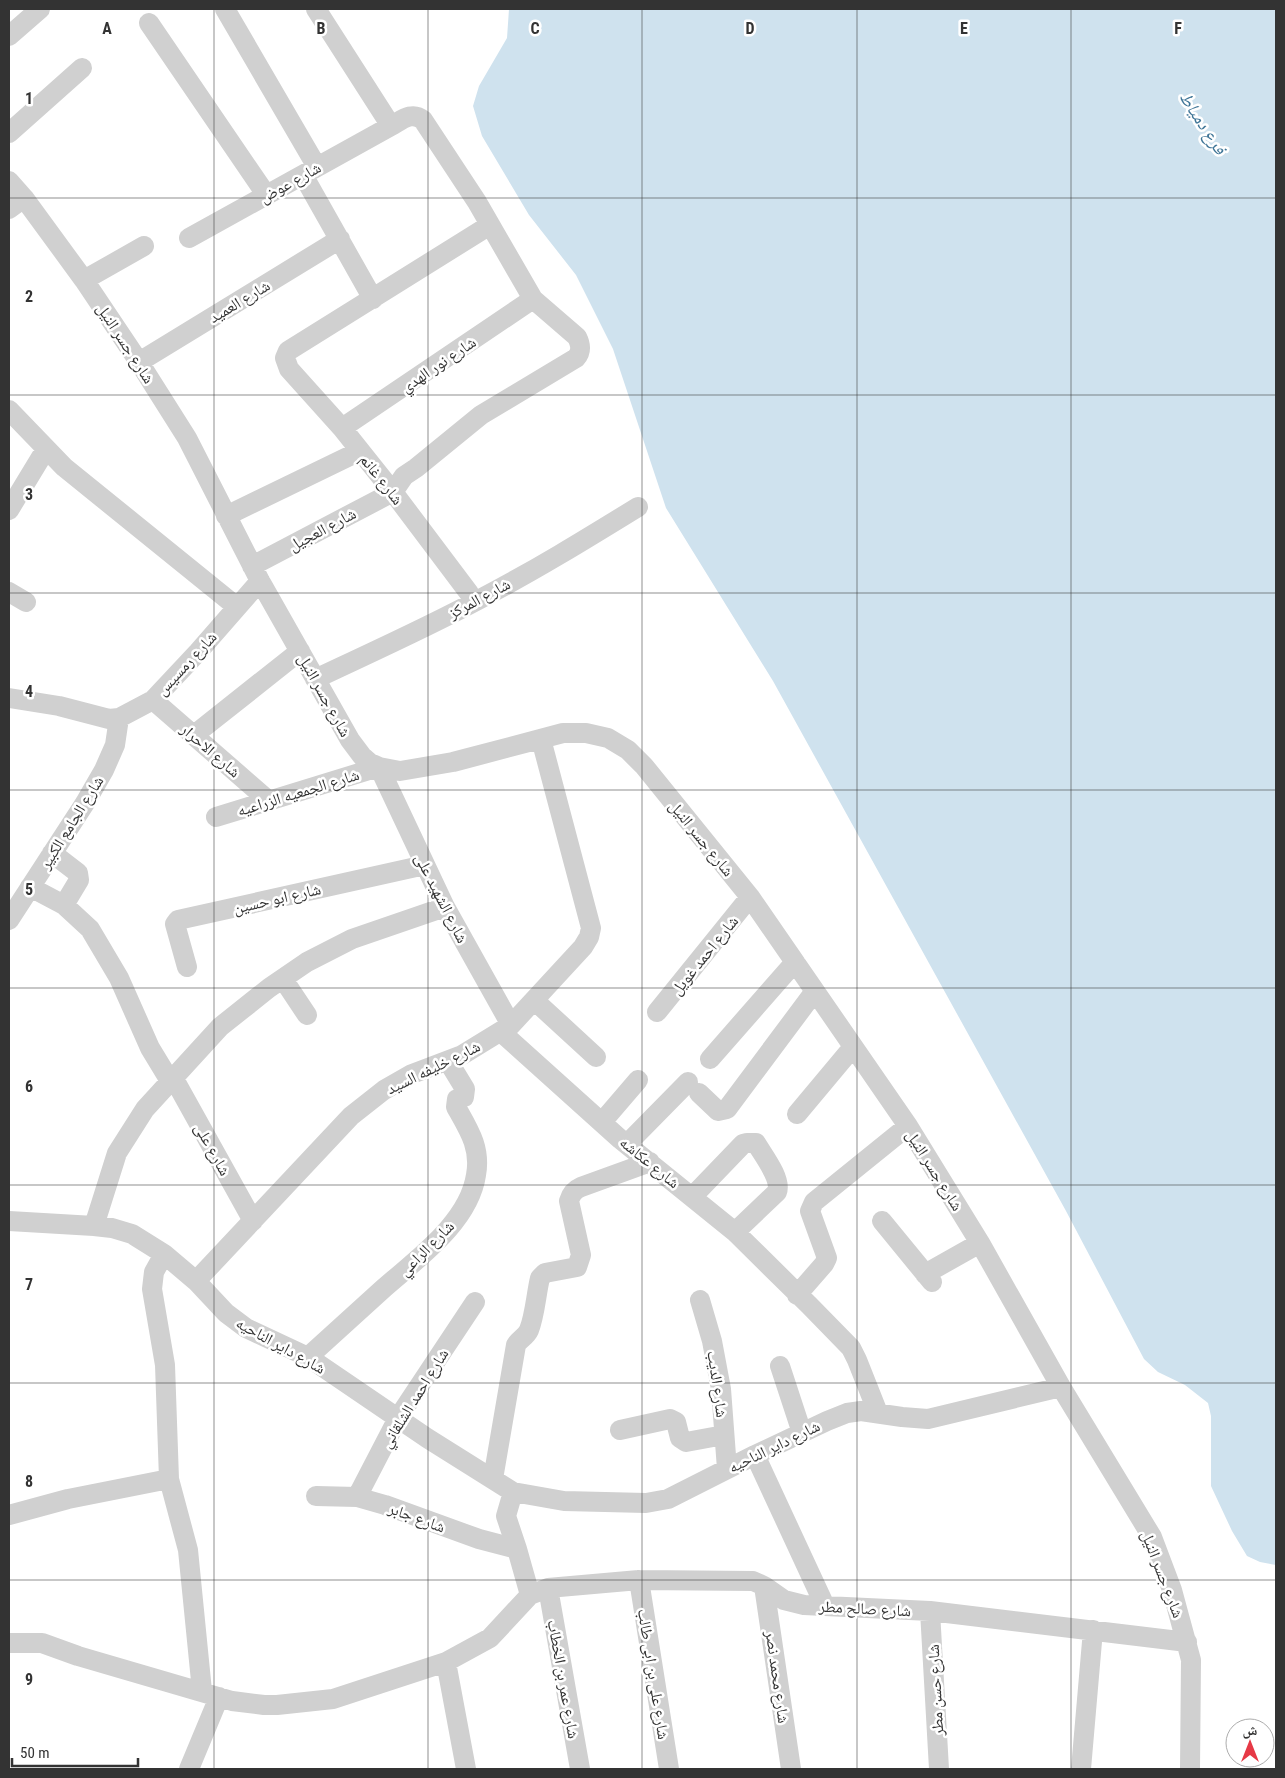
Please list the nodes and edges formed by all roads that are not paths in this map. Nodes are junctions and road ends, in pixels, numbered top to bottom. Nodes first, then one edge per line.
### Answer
1 (40, 9) edge
2 (225, 9) edge
3 (316, 9) edge
4 (150, 23) dead end
5 (9, 36) edge
6 (82, 68) dead end
7 (391, 126) junction
8 (9, 133) edge
9 (310, 171) junction
10 (9, 181) edge
11 (267, 196) junction
12 (16, 204) edge
13 (490, 226) junction
14 (189, 238) dead end
15 (340, 240) junction
16 (144, 246) dead end
17 (84, 280) junction
18 (373, 299) junction
19 (534, 299) junction
20 (139, 362) junction
21 (9, 410) edge
22 (342, 428) junction
23 (46, 449) junction
24 (360, 451) junction
25 (393, 492) junction
26 (638, 507) dead end
27 (9, 510) edge
28 (226, 516) junction
29 (256, 574) junction
30 (9, 592) edge
31 (469, 593) dead end
32 (26, 602) dead end
33 (237, 607) junction
34 (300, 651) junction
35 (315, 678) junction
36 (9, 698) edge
37 (153, 700) junction
38 (118, 718) junction
39 (194, 735) junction
40 (541, 739) junction
41 (379, 767) junction
42 (270, 801) junction
43 (216, 817) dead end
44 (52, 853) junction
45 (425, 865) junction
46 (30, 887) junction
47 (750, 897) junction
48 (64, 905) junction
49 (445, 907) junction
50 (9, 920) edge
51 (795, 962) junction
52 (187, 967) dead end
53 (283, 979) junction
54 (815, 991) junction
55 (534, 1000) junction
56 (657, 1012) dead end
57 (308, 1015) dead end
58 (506, 1028) junction
59 (853, 1047) junction
60 (596, 1057) dead end
61 (710, 1059) dead end
62 (448, 1061) junction
63 (171, 1079) junction
64 (638, 1080) dead end
65 (797, 1114) dead end
66 (602, 1122) junction
67 (908, 1126) junction
68 (627, 1144) junction
69 (650, 1162) junction
70 (692, 1196) junction
71 (9, 1221) edge
72 (253, 1221) junction
73 (882, 1221) dead end
74 (94, 1226) junction
75 (735, 1232) junction
76 (980, 1243) junction
77 (164, 1254) junction
78 (196, 1281) junction
79 (797, 1294) junction
80 (700, 1300) dead end
81 (475, 1302) dead end
82 (308, 1357) junction
83 (780, 1366) dead end
84 (1061, 1387) junction
85 (878, 1413) junction
86 (398, 1418) junction
87 (620, 1430) dead end
88 (802, 1433) junction
89 (724, 1435) junction
90 (755, 1455) junction
91 (727, 1469) junction
92 (169, 1479) junction
93 (493, 1479) junction
94 (513, 1492) junction
95 (316, 1496) dead end
96 (357, 1498) junction
97 (9, 1515) edge
98 (517, 1549) junction
99 (639, 1580) junction
100 (764, 1586) junction
101 (539, 1592) junction
102 (826, 1606) junction
103 (930, 1611) junction
104 (1093, 1630) junction
105 (1187, 1642) junction
106 (9, 1643) edge
107 (446, 1662) junction
108 (210, 1694) junction
109 (189, 1769) edge
110 (466, 1769) edge
111 (580, 1769) edge
112 (669, 1769) edge
113 (791, 1769) edge
114 (939, 1769) edge
115 (1082, 1769) edge
116 (1190, 1769) edge

1 - 5 street
2 - 9 street
3 - 7 street
4 - 11 street
6 - 8 street
7 - 9 street, شارع عوض
7 - 13 street, شارع عوض
9 - 11 street, شارع عوض
9 - 15 street
10 - 12 street, شارع جسر النيل
11 - 14 street, شارع عوض
12 - 17 street, شارع جسر النيل
13 - 18 street
13 - 19 street, شارع عوض
15 - 18 street
15 - 20 street, شارع العميد
16 - 17 street
17 - 20 street, شارع جسر النيل
18 - 22 street, شارع غانم
19 - 22 street, شارع نور الهدي
19 - 25 street, شارع عوض
20 - 28 street, شارع جسر النيل
21 - 23 street
22 - 24 street, شارع غانم
23 - 27 street
23 - 33 street
24 - 25 street, شارع غانم
24 - 28 street
25 - 29 street, شارع العجيل
25 - 31 street, شارع غانم
26 - 35 street, شارع المركز
28 - 29 street, شارع جسر النيل
29 - 33 street, شارع رمسيس
29 - 34 street, شارع جسر النيل
30 - 32 street
33 - 37 street, شارع رمسيس
34 - 35 street, شارع جسر النيل
34 - 39 street
35 - 41 street, شارع جسر النيل
36 - 38 street
37 - 38 street, شارع رمسيس
37 - 39 street, شارع الاحرار
38 - 44 street, شارع الجامع الكبير
39 - 42 street, شارع الاحرار
40 - 41 street, شارع جسر النيل
40 - 47 street, شارع جسر النيل
40 - 55 street, شارع خليفه السيد
41 - 42 street, شارع الجمعيه الزراعيه
41 - 45 street, شارع الشهيد على
42 - 43 street, شارع الجمعيه الزراعيه
44 - 46 street, شارع الجامع الكبير
44 - 48 street
45 - 49 street, شارع الشهيد على
45 - 52 street, شارع ابو حسين
46 - 48 street, شارع على
46 - 50 street, شارع الجامع الكبير
47 - 51 street, شارع جسر النيل
47 - 56 street, شارع احمد غويل
48 - 63 street, شارع على
49 - 53 street
49 - 58 street, شارع الشهيد على
51 - 54 street, شارع جسر النيل
51 - 61 street
53 - 57 street
53 - 63 street
54 - 59 street, شارع جسر النيل
54 - 68 street
55 - 58 street, شارع خليفه السيد
55 - 60 street
58 - 62 street, شارع خليفه السيد
58 - 66 street, شارع عكاشه
59 - 65 street
59 - 67 street, شارع جسر النيل
62 - 72 street, شارع خليفه السيد
62 - 82 street, شارع الراعي
63 - 72 street, شارع على
63 - 74 street
64 - 66 street
66 - 68 street, شارع عكاشه
67 - 76 street, شارع جسر النيل
67 - 79 street
68 - 69 street, شارع عكاشه
69 - 70 street, شارع عكاشه
69 - 93 street
70 - 75 street, شارع عكاشه
70 - 75 street
71 - 74 street, شارع داير الناحيه
72 - 78 street, شارع خليفه السيد
73 - 76 street
74 - 77 street, شارع داير الناحيه
75 - 79 street, شارع عكاشه
76 - 84 street, شارع جسر النيل
77 - 78 street, شارع داير الناحيه
77 - 92 street
78 - 82 street, شارع داير الناحيه
79 - 85 street, شارع عكاشه
80 - 89 street, شارع الديب
81 - 86 street, شارع احمد الشلقاني
82 - 86 street, شارع داير الناحيه
83 - 88 street
84 - 85 street, شارع داير الناحيه
84 - 105 street, شارع جسر النيل
85 - 88 street, شارع داير الناحيه
86 - 93 street, شارع داير الناحيه
86 - 96 street, شارع احمد الشلقاني
87 - 89 street
88 - 90 street, شارع داير الناحيه
89 - 91 street, شارع الديب
90 - 91 street, شارع داير الناحيه
90 - 102 street
91 - 94 street, شارع داير الناحيه
92 - 97 street
92 - 108 street
93 - 94 street, شارع داير الناحيه
94 - 98 street, شارع عمر بن الخطاب
95 - 96 street, شارع جابر
96 - 98 street, شارع جابر
98 - 101 street, شارع عمر بن الخطاب
99 - 100 street, شارع صالح مطر
99 - 101 street, شارع صالح مطر
99 - 112 street, شارع على بن ابى طالب
100 - 102 street, شارع صالح مطر
100 - 113 street, شارع محمد نصر
101 - 107 street
101 - 111 street, شارع عمر بن الخطاب
102 - 103 street, شارع صالح مطر
103 - 104 street, شارع صالح مطر
103 - 114 street, شارع حسن مطر
104 - 105 street, شارع صالح مطر
104 - 115 street
105 - 116 street, شارع جسر النيل
106 - 108 street
107 - 108 street
107 - 110 street
108 - 109 street

